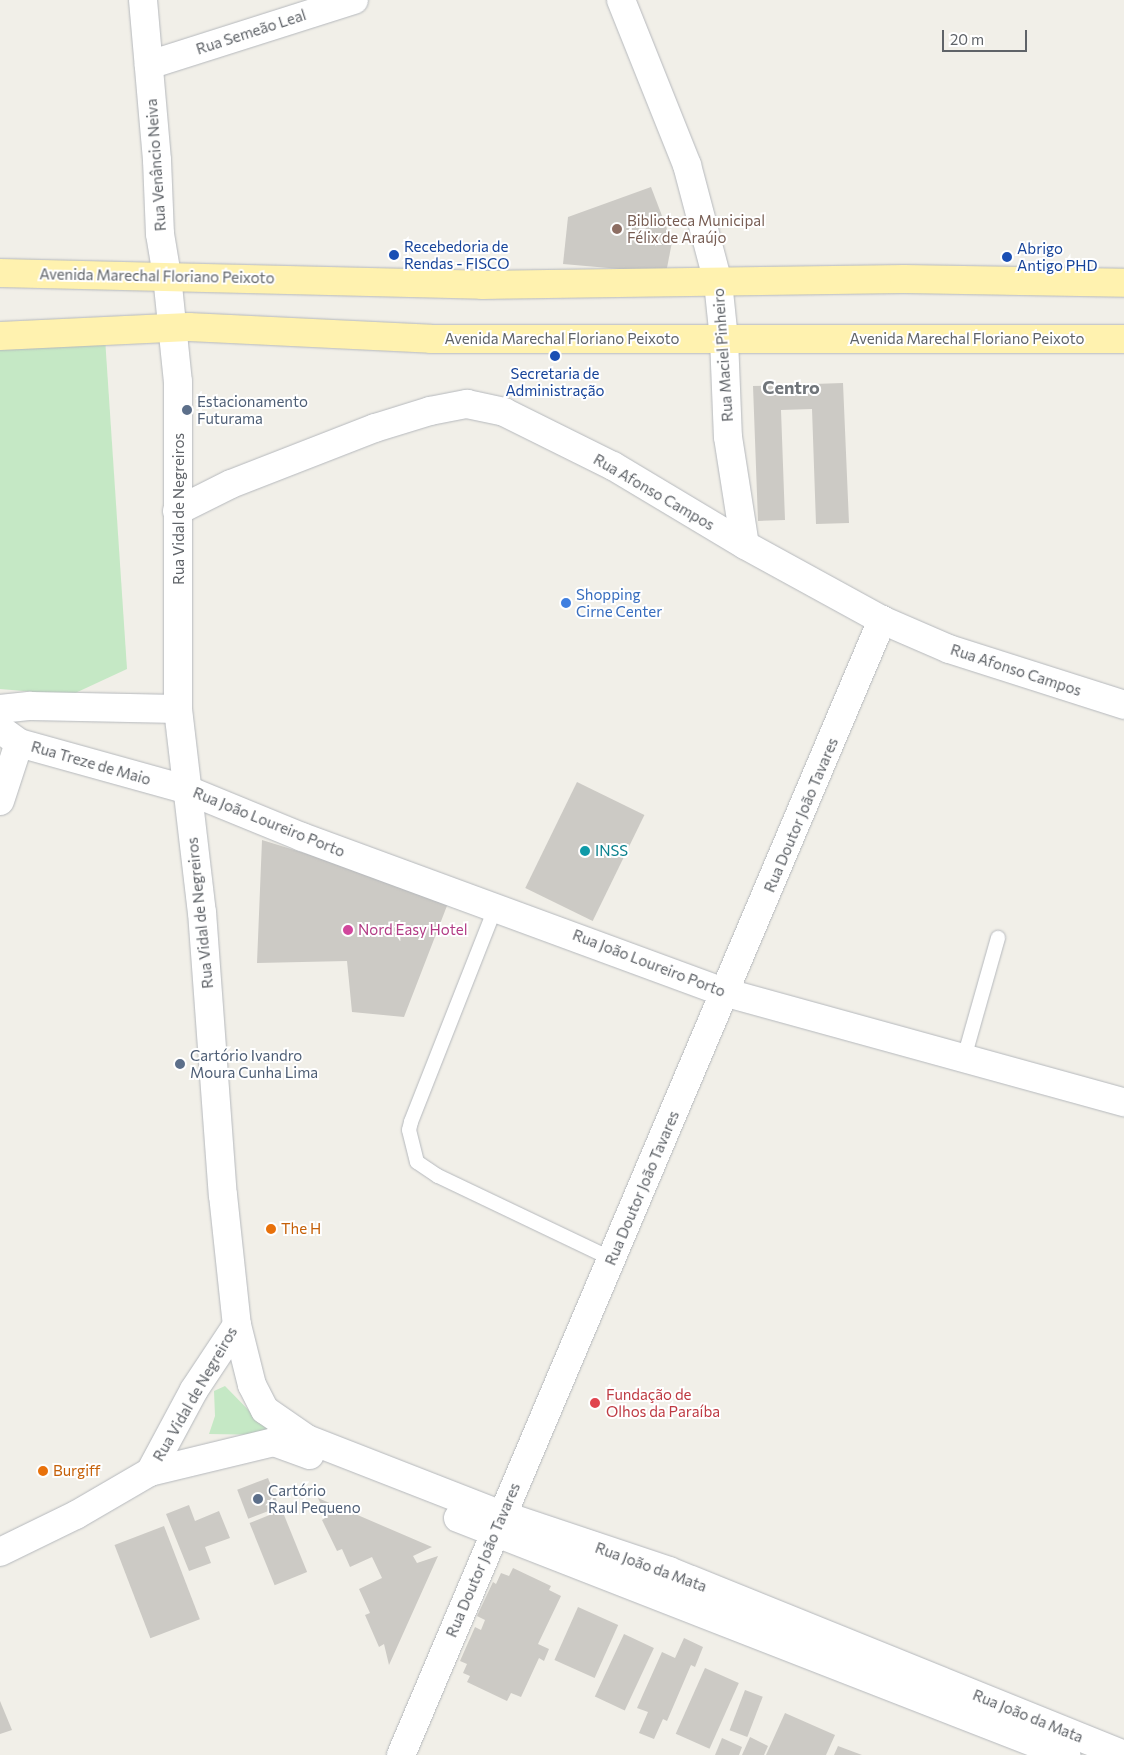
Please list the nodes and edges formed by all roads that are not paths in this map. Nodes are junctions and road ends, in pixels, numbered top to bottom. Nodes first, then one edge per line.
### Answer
1 (143, 0) edge
2 (354, 0) edge
3 (621, 0) edge
4 (148, 65) junction
5 (0, 273) edge
6 (167, 276) junction
7 (718, 282) junction
8 (1124, 283) edge
9 (174, 329) junction
10 (0, 336) edge
11 (724, 339) junction
12 (1124, 340) edge
13 (177, 511) junction
14 (744, 545) junction
15 (882, 620) junction
16 (1124, 705) edge
17 (0, 709) edge
18 (178, 709) junction
19 (10, 736) edge
20 (185, 788) junction
21 (0, 800) edge
22 (496, 906) junction
23 (998, 938) dead end
24 (727, 993) junction
25 (964, 1058) junction
26 (1124, 1102) edge
27 (612, 1259) junction
28 (237, 1325) junction
29 (274, 1442) joint
30 (150, 1472) junction
31 (499, 1524) junction
32 (0, 1552) edge
33 (401, 1755) edge
34 (1066, 1755) edge
35 (1124, 1755) edge

1 - 4 main road, Rua Venâncio Neiva
2 - 4 main road, Rua Semeão Leal
3 - 7 main road, Rua Maciel Pinheiro
4 - 6 main road, Rua Venâncio Neiva
5 - 6 main road, Avenida Marechal Floriano Peixoto
6 - 7 main road, Avenida Marechal Floriano Peixoto
6 - 9 main road, Rua Venâncio Neiva
7 - 8 main road, Avenida Marechal Floriano Peixoto
7 - 11 main road, Rua Maciel Pinheiro
9 - 10 main road, Avenida Marechal Floriano Peixoto
9 - 11 main road, Avenida Marechal Floriano Peixoto
9 - 13 main road, Rua Vidal de Negreiros
11 - 12 main road, Avenida Marechal Floriano Peixoto
11 - 14 main road, Rua Maciel Pinheiro
13 - 14 main road, Rua Afonso Campos
13 - 18 main road, Rua Vidal de Negreiros
14 - 15 main road, Rua Afonso Campos
15 - 16 main road, Rua Afonso Campos
15 - 24 main road, Rua Doutor João Tavares
17 - 18 main road
18 - 20 main road, Rua Vidal de Negreiros
19 - 20 main road, Rua Treze de Maio
19 - 21 main road
20 - 22 main road, Rua João Loureiro Porto
20 - 28 main road, Rua Vidal de Negreiros
22 - 24 main road, Rua João Loureiro Porto
22 - 27 lane
23 - 25 lane
24 - 25 main road, Rua João Loureiro Porto
24 - 27 main road, Rua Doutor João Tavares
25 - 26 main road, Rua João Loureiro Porto
27 - 31 main road, Rua Doutor João Tavares
28 - 30 main road, Rua Vidal de Negreiros
28 - 31 main road, Rua João da Mata
29 - 30 main road, Rua Vidal de Negreiros
29 - 31 main road, Rua João da Mata
30 - 32 main road, Rua Vidal de Negreiros
31 - 33 main road, Rua Doutor João Tavares
31 - 34 main road, Rua João da Mata
31 - 35 main road, Rua João da Mata

